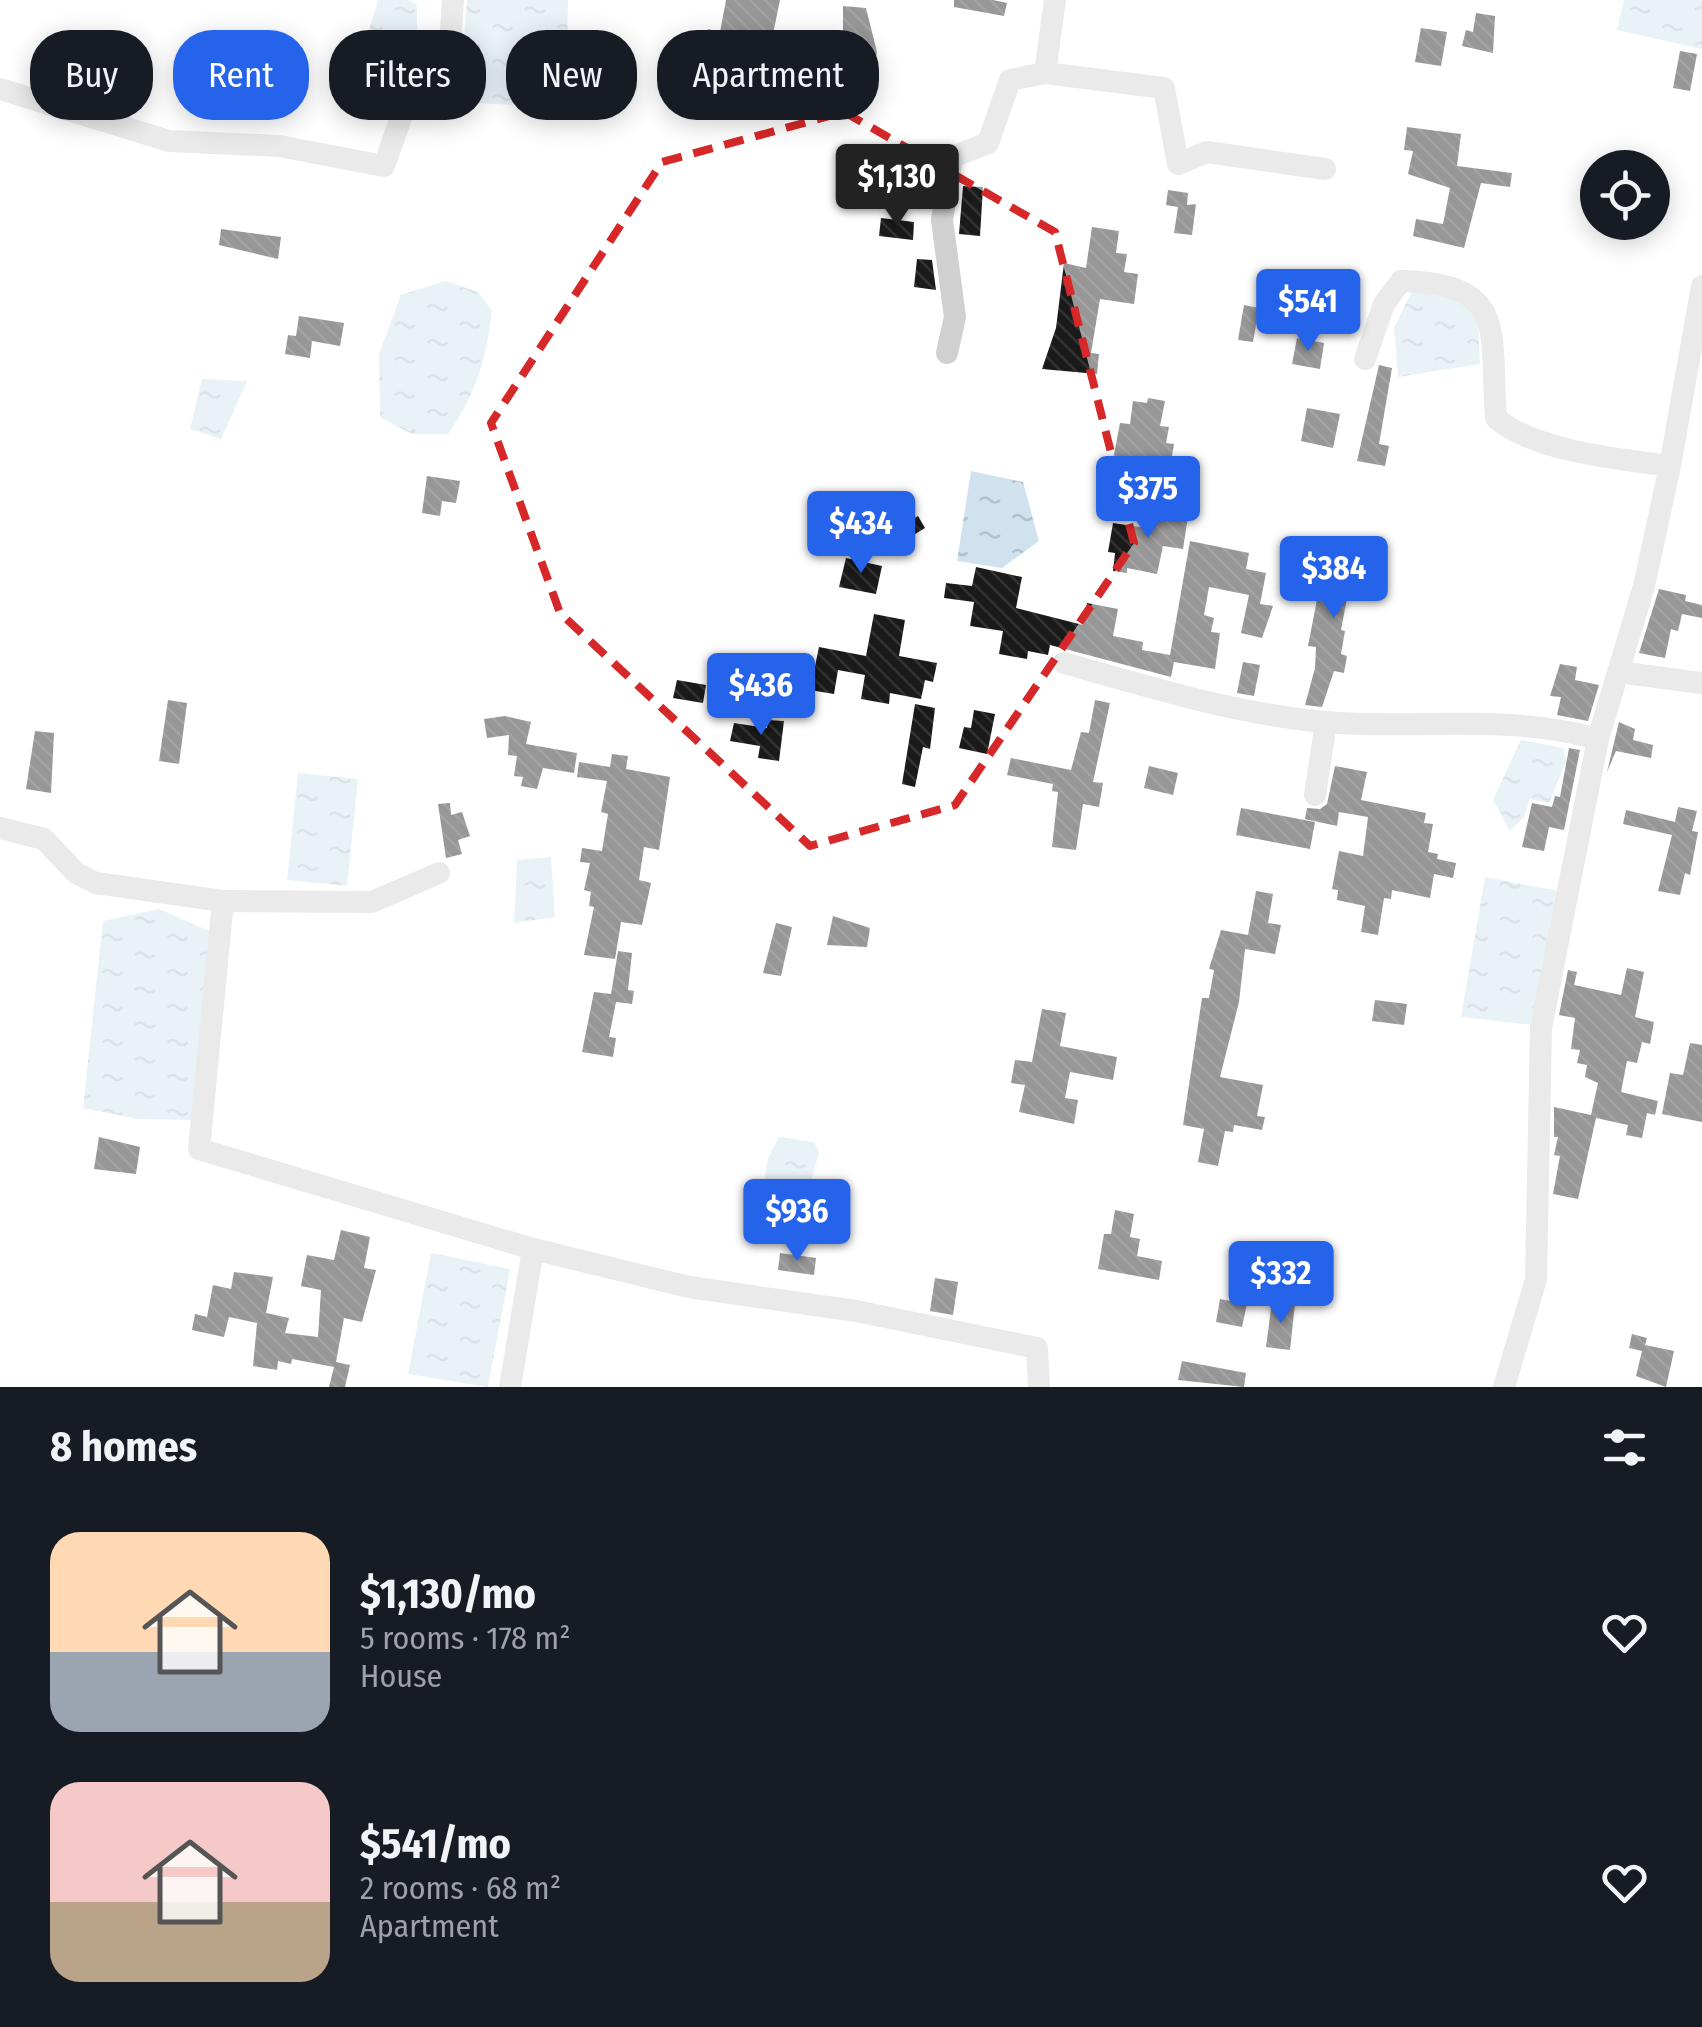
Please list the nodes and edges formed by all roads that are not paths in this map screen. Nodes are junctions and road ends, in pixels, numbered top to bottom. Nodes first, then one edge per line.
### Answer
1 (453, 0) edge
2 (1055, 0) edge
3 (1044, 73) junction
4 (0, 89) edge
5 (1325, 168) dead end
6 (1702, 286) edge
7 (947, 352) dead end
8 (1366, 358) dead end
9 (1670, 466) junction
10 (1064, 663) dead end
11 (1618, 672) junction
12 (1702, 684) edge
13 (1326, 722) junction
14 (1598, 739) junction
15 (1315, 795) dead end
16 (0, 828) edge
17 (439, 873) dead end
18 (223, 901) junction
19 (532, 1248) junction
20 (510, 1387) edge
21 (1039, 1387) edge
22 (1504, 1387) edge

1 - 4 street
2 - 3 street
3 - 5 street
3 - 7 street
6 - 9 street
8 - 9 street
9 - 11 street
10 - 13 street
11 - 12 street
11 - 14 street
13 - 14 street
13 - 15 street
14 - 22 street
16 - 18 street
17 - 18 street
18 - 19 street
19 - 20 street
19 - 21 street

